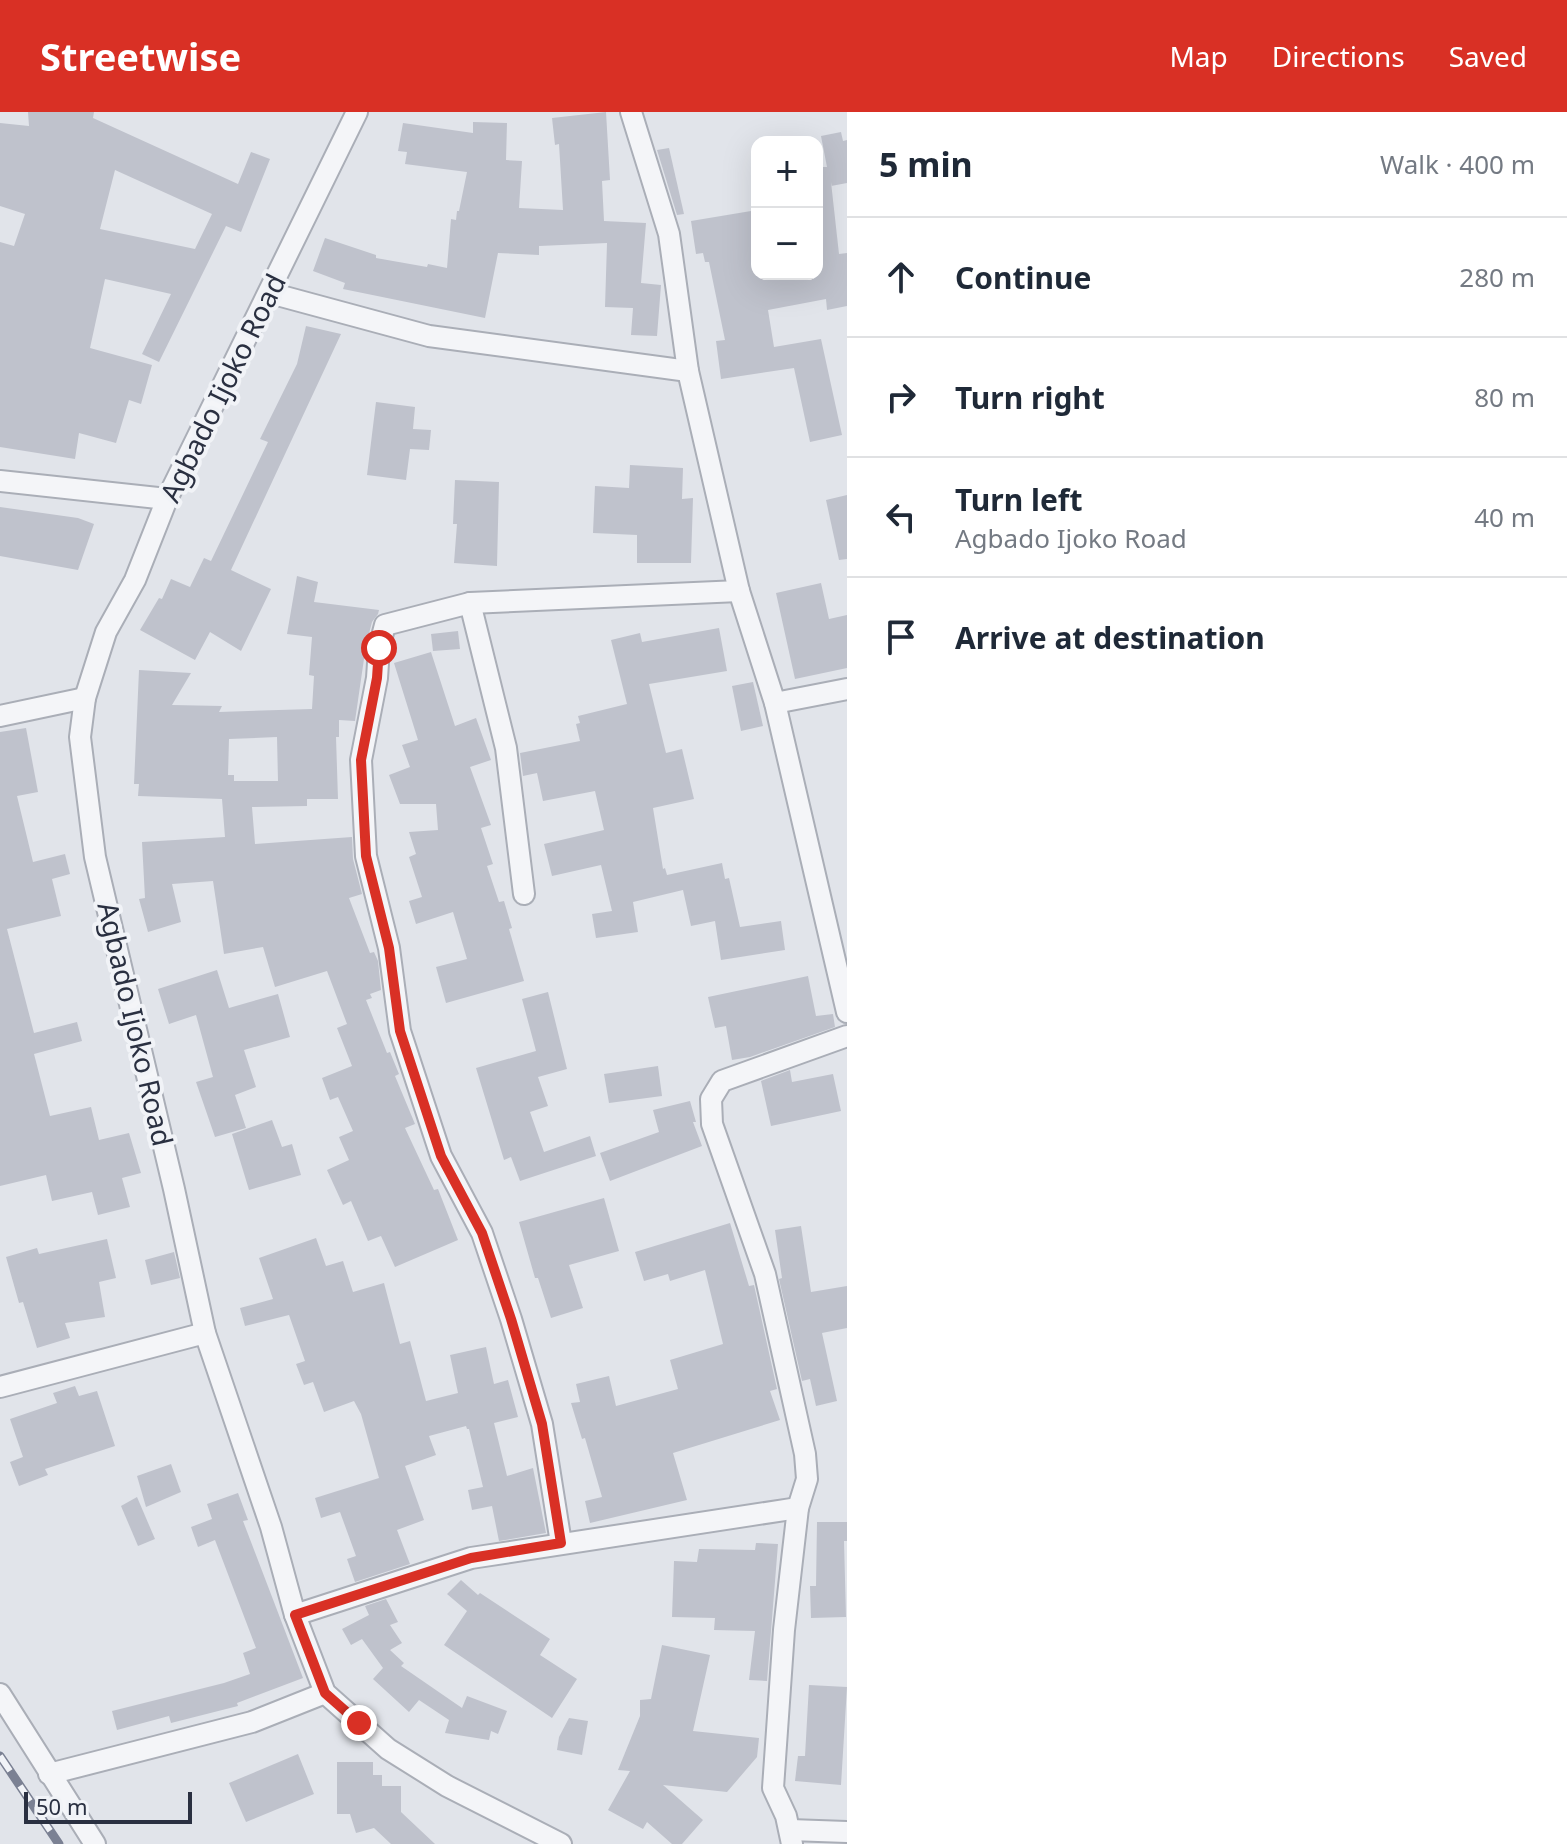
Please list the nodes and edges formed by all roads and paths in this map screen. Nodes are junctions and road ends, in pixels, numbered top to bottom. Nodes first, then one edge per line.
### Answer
1 (357, 112) edge
2 (631, 112) edge
3 (270, 293) junction
4 (688, 371) junction
5 (0, 481) edge
6 (167, 499) junction
7 (739, 591) junction
8 (470, 603) junction
9 (847, 689) edge
10 (85, 698) junction
11 (775, 703) junction
12 (0, 716) edge
13 (524, 894) dead end
14 (847, 1012) edge
15 (847, 1036) edge
16 (205, 1333) junction
17 (0, 1387) edge
18 (798, 1508) junction
19 (561, 1543) junction
20 (295, 1615) junction
21 (325, 1693) junction
22 (0, 1694) edge
23 (49, 1774) junction
24 (847, 1832) edge
25 (791, 1837) edge
26 (95, 1844) edge
27 (561, 1844) edge

1 - 3 street, Agbado Ijoko Road
2 - 4 street
3 - 4 street
3 - 6 street, Agbado Ijoko Road
4 - 7 street
5 - 6 street
6 - 10 street, Agbado Ijoko Road
7 - 8 street
7 - 11 street
8 - 13 street
8 - 19 street
9 - 11 street
10 - 12 street
10 - 16 street, Agbado Ijoko Road
11 - 14 street
15 - 18 street
16 - 17 street
16 - 20 street, Agbado Ijoko Road
18 - 19 street
18 - 25 street
19 - 20 street
20 - 21 street, Agbado Ijoko Road
21 - 23 street
21 - 27 street, Agbado Ijoko Road
22 - 23 street
23 - 26 street
24 - 25 street

